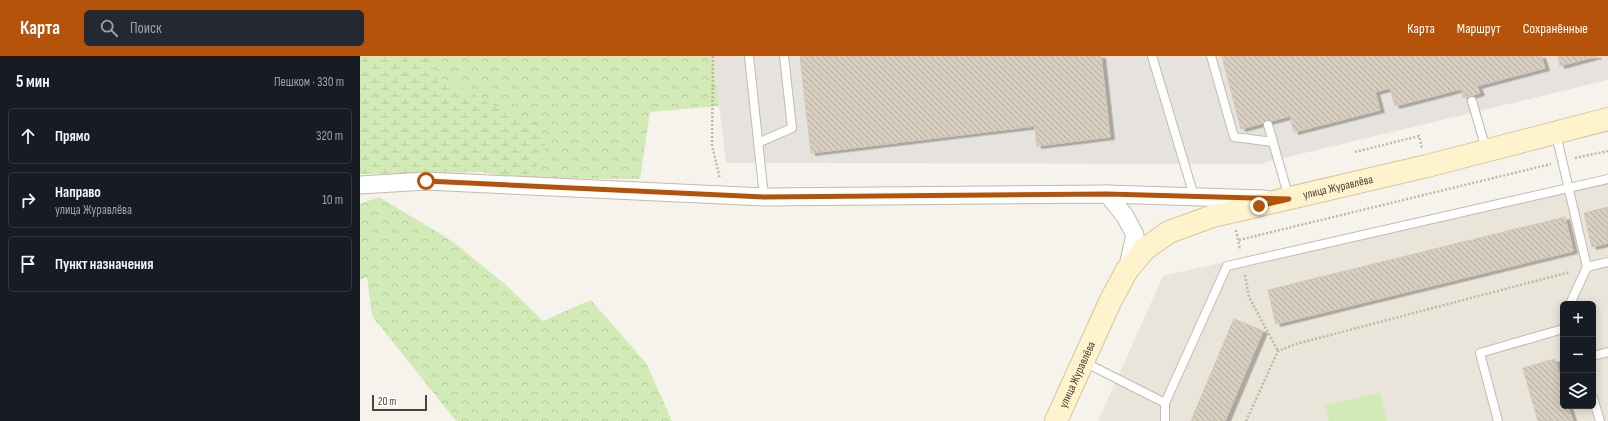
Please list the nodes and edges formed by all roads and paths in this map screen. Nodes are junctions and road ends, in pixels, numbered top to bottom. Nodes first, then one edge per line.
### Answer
1 (713, 56) edge
2 (749, 56) edge
3 (784, 56) edge
4 (1152, 56) edge
5 (1211, 56) edge
6 (1472, 101) dead end
7 (1608, 119) edge
8 (1268, 124) dead end
9 (1555, 131) junction
10 (1273, 142) junction
11 (758, 143) junction
12 (1486, 150) junction
13 (1608, 151) edge
14 (1562, 162) junction
15 (1608, 179) edge
16 (360, 185) edge
17 (1568, 188) junction
18 (723, 194) junction
19 (1107, 194) junction
20 (1194, 196) junction
21 (764, 197) junction
22 (1289, 199) junction
23 (1232, 212) junction
24 (1238, 240) junction
25 (1608, 262) edge
26 (1243, 263) junction
27 (1587, 268) junction
28 (1127, 270) junction
29 (1571, 301) edge
30 (1560, 330) edge
31 (1278, 351) junction
32 (1608, 352) edge
33 (1596, 355) edge
34 (1083, 361) junction
35 (1165, 403) junction
36 (1596, 408) edge
37 (1056, 421) edge
38 (1165, 421) edge
39 (1246, 421) edge
40 (1498, 421) edge
41 (1600, 421) edge

1 - 18 path
2 - 11 lane
3 - 11 lane
4 - 20 lane
5 - 10 lane
6 - 12 lane
7 - 9 street, улица Журавлёва
8 - 10 lane
9 - 12 street, улица Журавлёва
9 - 14 lane
10 - 22 lane
11 - 21 lane
12 - 22 street, улица Журавлёва
13 - 14 path
14 - 17 lane
14 - 24 path
15 - 17 lane
16 - 18 street
17 - 26 lane
17 - 27 lane
18 - 21 street
19 - 20 street
19 - 21 street
19 - 28 street
20 - 22 street
22 - 23 street, улица Журавлёва
23 - 24 path
23 - 28 street, улица Журавлёва
24 - 26 path
25 - 27 lane
26 - 31 path
26 - 35 lane
27 - 29 lane
27 - 31 path
28 - 34 street, улица Журавлёва
30 - 40 lane
31 - 39 path
32 - 33 lane
34 - 35 lane
34 - 37 street, улица Журавлёва
35 - 38 lane
36 - 41 lane

